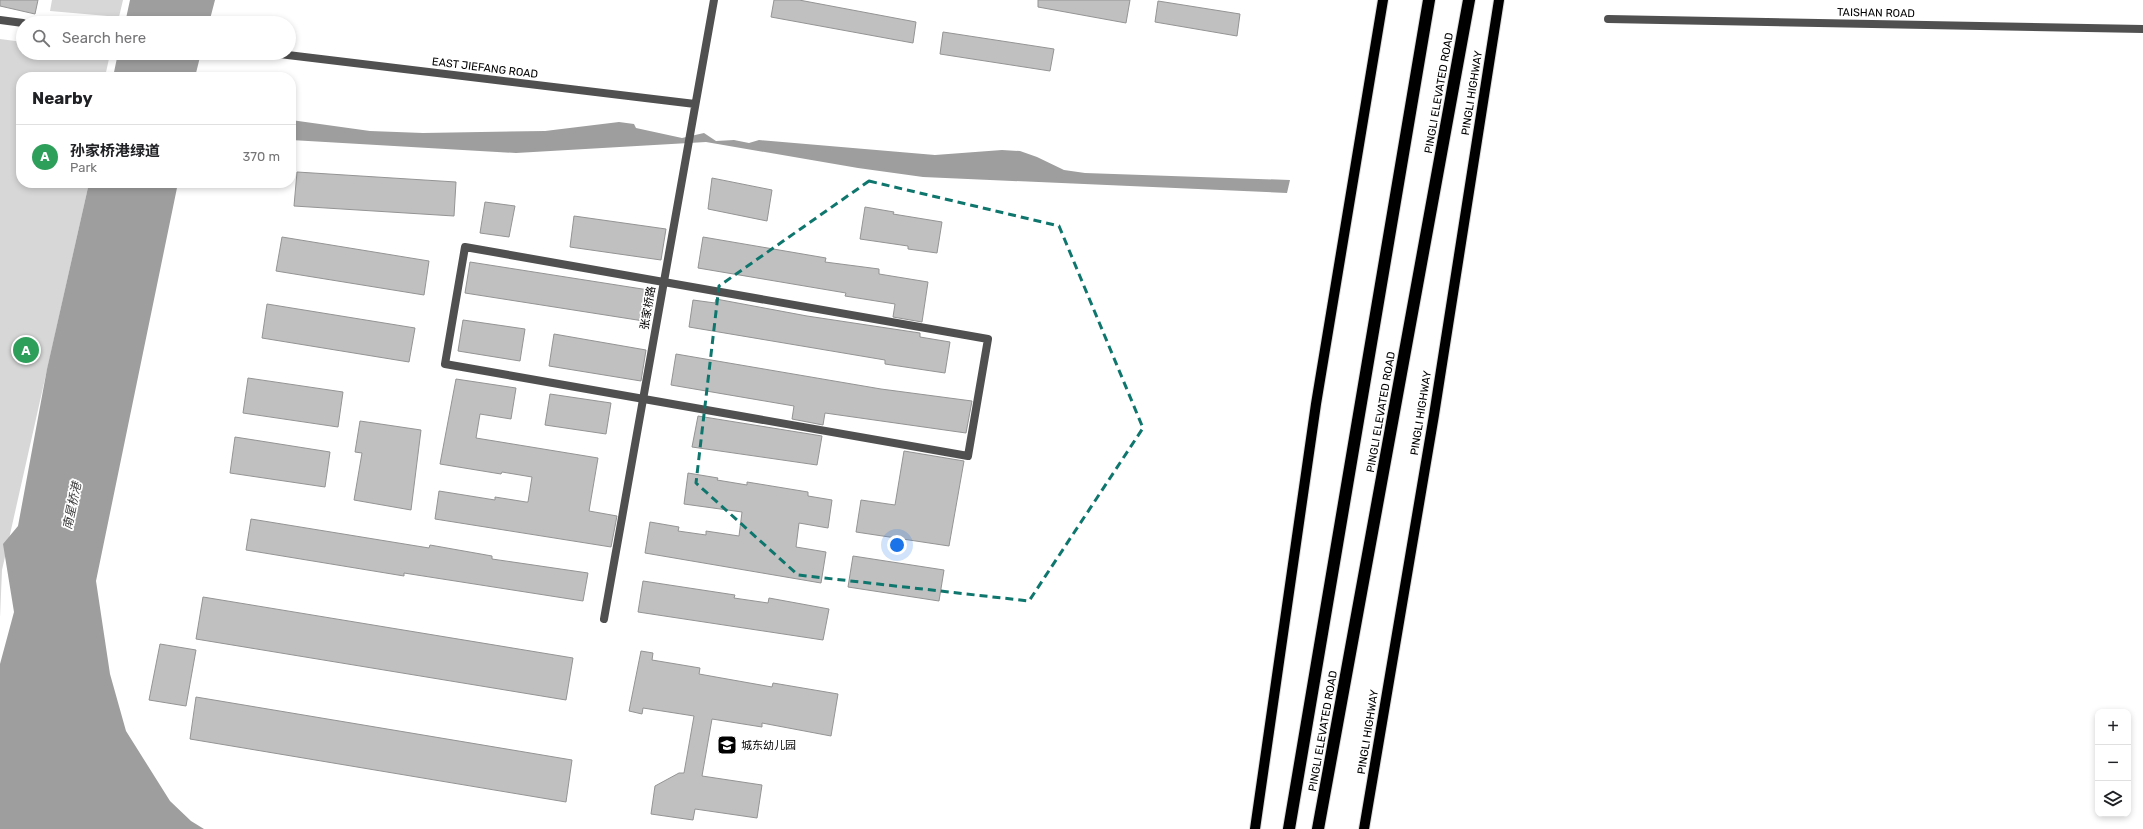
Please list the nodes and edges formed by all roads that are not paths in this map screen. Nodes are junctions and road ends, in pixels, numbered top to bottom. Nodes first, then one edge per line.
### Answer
1 (714, 0) edge
2 (1383, 0) edge
3 (1429, 0) edge
4 (1469, 0) edge
5 (1499, 0) edge
6 (1608, 19) dead end
7 (0, 20) edge
8 (16, 22) edge
9 (2143, 29) edge
10 (296, 56) edge
11 (695, 104) junction
12 (664, 282) junction
13 (643, 399) junction
14 (604, 619) dead end
15 (1254, 829) edge
16 (1289, 829) edge
17 (1318, 829) edge
18 (1364, 829) edge

1 - 11 street, 张家桥路
2 - 15 main road
3 - 16 highway, PINGLI ELEVATED ROAD
4 - 17 highway, PINGLI ELEVATED ROAD
5 - 18 main road, PINGLI HIGHWAY
6 - 9 street, TAISHAN ROAD
7 - 8 street
10 - 11 street, EAST JIEFANG ROAD
11 - 12 street, 张家桥路
12 - 13 street, 张家桥路
12 - 13 street
12 - 13 street
13 - 14 street, 张家桥路

